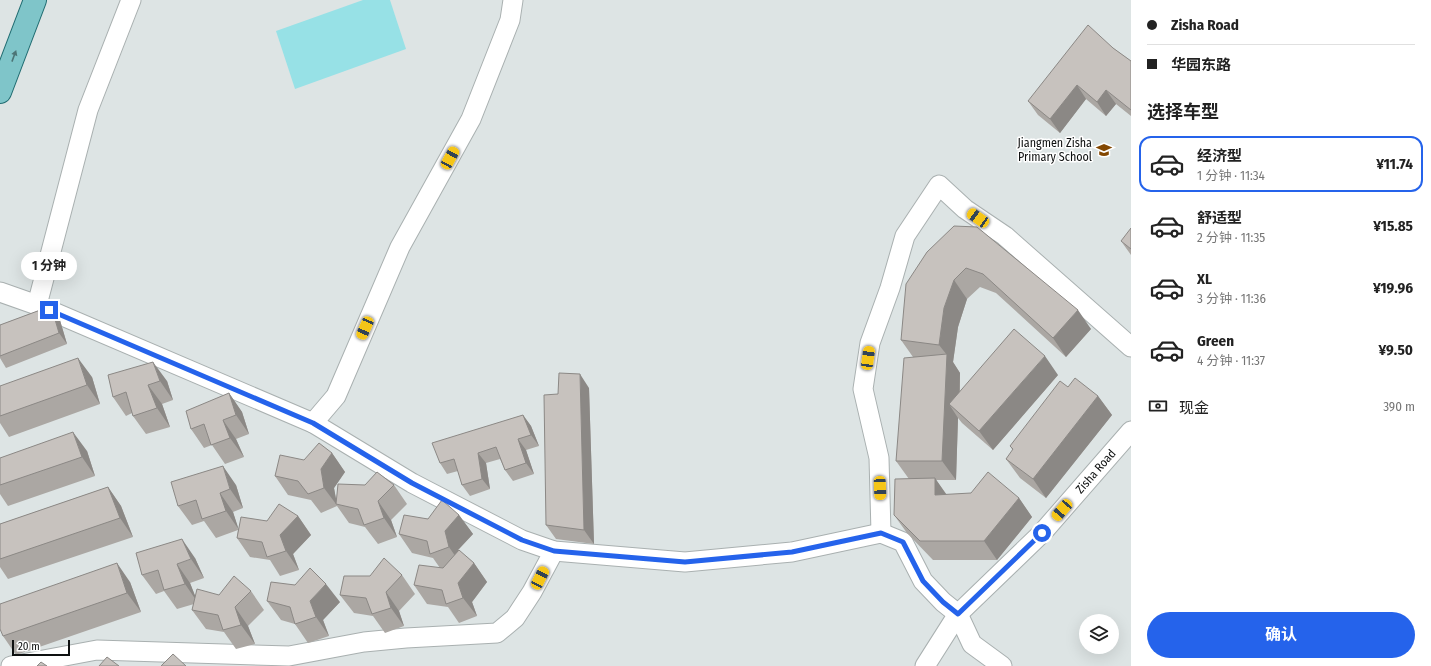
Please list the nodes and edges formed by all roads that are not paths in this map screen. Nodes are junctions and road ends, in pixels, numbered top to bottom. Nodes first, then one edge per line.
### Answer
1 (34, 0) edge
2 (131, 0) edge
3 (513, 0) edge
4 (0, 92) edge
5 (0, 292) edge
6 (37, 306) junction
7 (1131, 347) edge
8 (313, 423) junction
9 (1131, 431) edge
10 (881, 533) junction
11 (554, 551) junction
12 (958, 614) junction
13 (10, 666) edge
14 (925, 666) edge
15 (1002, 666) edge

4 -> 1 main road
2 - 6 street
3 - 8 street
5 - 6 street
6 - 8 street
7 - 10 street
8 - 11 street
9 - 12 street, Zisha Road
10 - 11 street
10 - 12 street
11 - 13 street
12 - 14 street, Zisha Road
12 - 15 street

